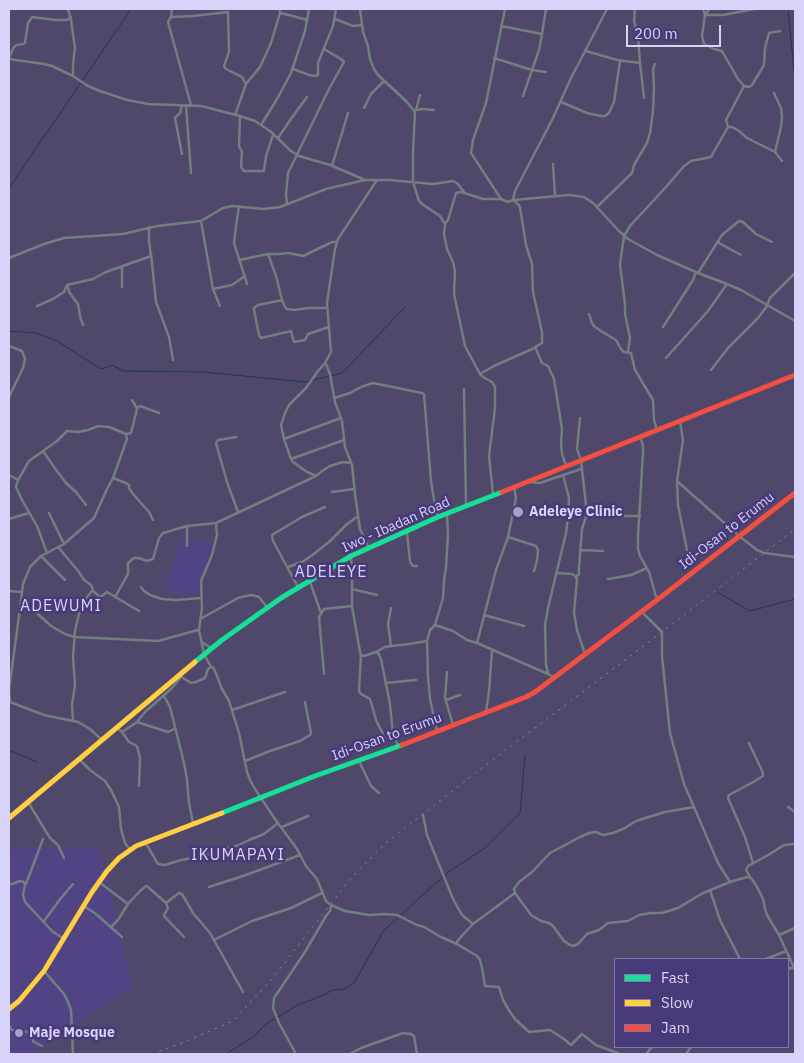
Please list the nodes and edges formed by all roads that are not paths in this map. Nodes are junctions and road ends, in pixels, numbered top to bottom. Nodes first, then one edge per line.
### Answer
1 (68, 9) edge
2 (172, 9) edge
3 (280, 9) edge
4 (309, 9) edge
5 (336, 9) edge
6 (360, 9) edge
7 (505, 9) edge
8 (546, 9) edge
9 (607, 9) edge
10 (635, 9) edge
11 (703, 9) edge
12 (708, 9) edge
13 (754, 9) edge
14 (280, 13) junction
15 (704, 15) junction
16 (71, 17) junction
17 (171, 17) junction
18 (335, 19) junction
19 (307, 20) junction
20 (362, 25) junction
21 (501, 26) junction
22 (780, 31) dead end
23 (542, 34) junction
24 (324, 49) junction
25 (586, 51) junction
26 (9, 58) edge
27 (494, 58) junction
28 (620, 60) junction
29 (640, 63) junction
30 (656, 64) dead end
31 (292, 69) junction
32 (532, 70) junction
33 (546, 72) dead end
34 (73, 76) junction
35 (384, 81) junction
36 (246, 84) junction
37 (744, 86) junction
38 (774, 93) dead end
39 (420, 95) dead end
40 (523, 96) dead end
41 (307, 97) dead end
42 (644, 98) dead end
43 (560, 102) junction
44 (182, 105) junction
45 (186, 105) junction
46 (191, 105) junction
47 (364, 108) dead end
48 (434, 110) dead end
49 (416, 111) junction
50 (348, 113) dead end
51 (235, 115) junction
52 (240, 116) junction
53 (261, 125) junction
54 (728, 126) junction
55 (273, 135) junction
56 (278, 138) junction
57 (775, 152) junction
58 (182, 154) dead end
59 (297, 154) junction
60 (782, 161) dead end
61 (554, 164) dead end
62 (332, 166) junction
63 (191, 173) dead end
64 (365, 180) junction
65 (377, 180) junction
66 (413, 182) junction
67 (464, 192) junction
68 (555, 196) junction
69 (500, 199) junction
70 (513, 200) junction
71 (287, 204) junction
72 (239, 206) junction
73 (597, 207) junction
74 (201, 221) junction
75 (445, 224) junction
76 (149, 228) junction
77 (624, 236) junction
78 (337, 242) junction
79 (717, 242) junction
80 (772, 242) dead end
81 (268, 254) junction
82 (741, 255) dead end
83 (9, 258) edge
84 (239, 260) junction
85 (122, 267) junction
86 (697, 273) junction
87 (795, 273) edge
88 (245, 276) junction
89 (247, 284) dead end
90 (727, 284) junction
91 (68, 285) junction
92 (122, 287) dead end
93 (213, 289) junction
94 (282, 300) junction
95 (37, 306) dead end
96 (220, 306) dead end
97 (767, 306) junction
98 (327, 308) junction
99 (589, 314) dead end
100 (795, 321) edge
101 (83, 325) dead end
102 (329, 327) junction
103 (663, 327) dead end
104 (9, 346) edge
105 (535, 347) junction
106 (628, 352) junction
107 (666, 358) dead end
108 (173, 360) dead end
109 (326, 364) junction
110 (712, 370) dead end
111 (480, 374) junction
112 (795, 375) edge
113 (464, 389) dead end
114 (9, 397) edge
115 (334, 398) junction
116 (132, 400) dead end
117 (137, 408) junction
118 (160, 413) dead end
119 (341, 418) junction
120 (580, 418) dead end
121 (680, 421) junction
122 (657, 430) junction
123 (126, 434) junction
124 (640, 436) junction
125 (236, 437) dead end
126 (284, 439) junction
127 (344, 440) junction
128 (43, 451) junction
129 (291, 459) junction
130 (580, 460) junction
131 (351, 463) junction
132 (566, 466) junction
133 (581, 469) junction
134 (9, 475) edge
135 (563, 475) junction
136 (316, 476) junction
137 (113, 478) junction
138 (18, 480) junction
139 (528, 481) junction
140 (677, 481) junction
141 (514, 487) junction
142 (354, 489) junction
143 (332, 492) dead end
144 (795, 493) edge
145 (493, 494) junction
146 (86, 505) dead end
147 (324, 506) dead end
148 (466, 506) junction
149 (238, 512) junction
150 (29, 513) junction
151 (50, 513) dead end
152 (447, 513) junction
153 (586, 514) junction
154 (358, 516) junction
155 (640, 516) junction
156 (438, 517) junction
157 (9, 519) edge
158 (153, 520) dead end
159 (216, 522) junction
160 (188, 526) junction
161 (407, 530) junction
162 (739, 536) junction
163 (508, 537) junction
164 (64, 544) junction
165 (187, 546) dead end
166 (58, 547) junction
167 (369, 548) junction
168 (581, 550) junction
169 (687, 550) dead end
170 (602, 552) dead end
171 (47, 553) junction
172 (41, 556) junction
173 (351, 556) junction
174 (795, 557) edge
175 (417, 566) dead end
176 (288, 567) junction
177 (647, 568) junction
178 (534, 571) dead end
179 (557, 573) junction
180 (576, 577) junction
181 (608, 579) dead end
182 (65, 580) dead end
183 (310, 580) junction
184 (141, 586) dead end
185 (298, 587) junction
186 (352, 589) junction
187 (9, 591) edge
188 (93, 591) junction
189 (23, 592) junction
190 (377, 595) dead end
191 (115, 597) junction
192 (202, 598) junction
193 (657, 600) junction
194 (21, 602) junction
195 (352, 606) junction
196 (268, 607) junction
197 (391, 608) dead end
198 (139, 611) dead end
199 (642, 612) junction
200 (321, 613) junction
201 (484, 615) junction
202 (201, 618) junction
203 (435, 625) junction
204 (524, 626) dead end
205 (199, 630) junction
206 (75, 638) junction
207 (427, 641) junction
208 (202, 642) junction
209 (477, 643) junction
210 (391, 646) junction
211 (211, 648) junction
212 (492, 650) junction
213 (376, 652) junction
214 (204, 654) junction
215 (585, 654) junction
216 (361, 655) junction
217 (211, 667) junction
218 (446, 672) dead end
219 (324, 674) dead end
220 (548, 674) junction
221 (180, 676) junction
222 (554, 677) junction
223 (416, 680) dead end
224 (385, 684) junction
225 (285, 692) dead end
226 (460, 695) dead end
227 (164, 696) junction
228 (446, 700) junction
229 (10, 702) edge
230 (304, 702) dead end
231 (232, 710) junction
232 (486, 712) junction
233 (73, 721) junction
234 (137, 722) junction
235 (453, 725) junction
236 (117, 728) junction
237 (174, 728) junction
238 (122, 732) junction
239 (437, 732) junction
240 (385, 738) dead end
241 (102, 740) junction
242 (750, 743) dead end
243 (398, 745) junction
244 (79, 759) junction
245 (358, 760) junction
246 (245, 761) junction
247 (139, 786) dead end
248 (379, 793) dead end
249 (261, 797) junction
250 (28, 802) junction
251 (694, 807) junction
252 (788, 807) dead end
253 (795, 812) edge
254 (423, 815) dead end
255 (308, 816) dead end
256 (9, 818) edge
257 (193, 823) junction
258 (278, 823) junction
259 (282, 828) junction
260 (44, 839) dead end
261 (145, 842) junction
262 (795, 844) edge
263 (130, 850) junction
264 (300, 855) junction
265 (64, 858) dead end
266 (752, 863) junction
267 (751, 878) junction
268 (99, 882) junction
269 (730, 882) junction
270 (72, 884) dead end
271 (9, 885) edge
272 (25, 886) junction
273 (209, 886) dead end
274 (710, 890) junction
275 (322, 893) junction
276 (515, 893) junction
277 (166, 903) junction
278 (128, 904) junction
279 (330, 905) junction
280 (84, 906) junction
281 (44, 921) junction
282 (473, 924) junction
283 (111, 927) junction
284 (795, 928) edge
285 (779, 935) junction
286 (122, 937) dead end
287 (184, 937) dead end
288 (64, 939) junction
289 (214, 940) junction
290 (457, 944) junction
291 (786, 951) junction
292 (739, 958) edge
293 (768, 958) edge
294 (794, 968) edge
295 (44, 971) junction
296 (244, 992) dead end
297 (9, 1010) edge
298 (9, 1026) edge
299 (42, 1046) dead end
300 (73, 1054) edge
301 (296, 1054) edge
302 (350, 1054) edge
303 (417, 1054) edge
304 (620, 1054) edge

1 - 16 street
2 - 17 street
3 - 14 street
4 - 19 street
5 - 18 street
6 - 20 street
7 - 21 street
8 - 23 street
9 - 25 street
10 - 29 street
11 - 15 street
12 - 15 street
13 - 15 street
14 - 19 street
14 - 36 street
15 - 37 street
16 - 26 street
16 - 34 street
17 - 36 street
17 - 46 street
18 - 20 street
18 - 24 street
19 - 31 street
20 - 35 street
21 - 23 street
21 - 27 street
22 - 37 street
23 - 32 street
24 - 31 street
24 - 59 street
25 - 28 street
25 - 43 street
26 - 34 street
27 - 32 street
27 - 69 street
28 - 29 street
28 - 43 street
29 - 42 street
30 - 73 street
31 - 53 street
32 - 33 street
32 - 40 street
34 - 44 street
35 - 47 street
35 - 49 street
36 - 51 street
37 - 54 street
38 - 57 street
39 - 49 street
41 - 56 street
43 - 70 street
44 - 45 street
44 - 58 street
45 - 46 street
45 - 63 street
46 - 51 street
48 - 49 street
49 - 66 street
50 - 62 street
51 - 52 street
52 - 53 street
52 - 55 street
53 - 55 street
54 - 57 street
54 - 77 street
55 - 56 street
56 - 59 street
57 - 60 street
59 - 62 street
59 - 71 street
61 - 68 street
62 - 64 street
64 - 65 street
64 - 71 street
65 - 66 street
65 - 78 street
66 - 67 street
66 - 75 street
67 - 69 street
67 - 75 street
68 - 70 street
68 - 73 street
69 - 70 street
70 - 105 street
71 - 72 street
72 - 74 street
72 - 84 street
73 - 77 street
74 - 76 street
74 - 93 street
75 - 111 street
76 - 83 street
76 - 85 street
76 - 108 street
77 - 86 street
77 - 106 street
78 - 81 street
78 - 98 street
79 - 80 street
79 - 82 street
79 - 86 street
81 - 84 street
81 - 94 street
84 - 88 street
85 - 91 street
85 - 92 street
86 - 90 street
86 - 103 street
87 - 97 street
88 - 89 street
88 - 93 street
90 - 97 street
90 - 107 street
91 - 95 street
91 - 101 street
93 - 96 street
94 - 98 street
94 - 102 street
97 - 100 street
97 - 110 street
98 - 102 street
99 - 106 street
102 - 109 street
104 - 114 street
105 - 111 street
105 - 132 street
106 - 122 street
109 - 115 street
109 - 126 street
111 - 145 street
112 - 121 street, Iwo - Ibadan Road
113 - 148 street
115 - 119 street
115 - 156 street
116 - 117 street
117 - 118 street
117 - 123 street
119 - 126 street
119 - 127 street
120 - 130 street
121 - 122 street, Iwo - Ibadan Road
121 - 140 street
122 - 124 street, Iwo - Ibadan Road
123 - 128 street
123 - 137 street
124 - 130 street, Iwo - Ibadan Road
124 - 155 street
125 - 149 street
126 - 129 street
127 - 129 street
127 - 131 street
128 - 138 street
128 - 146 street
129 - 136 street
130 - 132 street, Iwo - Ibadan Road
130 - 133 street
131 - 136 street
131 - 142 street
132 - 139 street, Iwo - Ibadan Road
133 - 135 street
133 - 153 street
134 - 138 street
135 - 139 street
135 - 179 street
136 - 149 street
137 - 158 street
137 - 164 street
138 - 150 street
139 - 141 street, Iwo - Ibadan Road
140 - 162 street
140 - 169 street
141 - 145 street, Iwo - Ibadan Road
141 - 163 street
142 - 143 street
142 - 154 street
144 - 162 street, Idi-Osan to Erumu
145 - 148 street, Iwo - Ibadan Road
147 - 176 street
148 - 152 street, Iwo - Ibadan Road
149 - 159 street
150 - 157 street
150 - 171 street
151 - 164 street
152 - 156 street, Iwo - Ibadan Road
152 - 203 street
153 - 155 street
153 - 168 street
154 - 167 street
154 - 176 street
155 - 177 street
156 - 161 street, Iwo - Ibadan Road
159 - 160 street
159 - 192 street
160 - 165 street
160 - 191 street
161 - 167 street, Iwo - Ibadan Road
161 - 175 street
162 - 174 street
162 - 193 street, Idi-Osan to Erumu
163 - 178 street
163 - 201 street
164 - 166 street
166 - 171 street
166 - 188 street
167 - 173 street, Iwo - Ibadan Road
168 - 170 street
168 - 180 street
171 - 172 street
172 - 182 street
172 - 189 street
173 - 183 street, Iwo - Ibadan Road
173 - 186 street
176 - 185 street
177 - 181 street
177 - 193 street
179 - 180 street
179 - 220 street
180 - 215 street
183 - 185 street, Iwo - Ibadan Road
183 - 200 street
184 - 192 street
185 - 196 street, Iwo - Ibadan Road
186 - 190 street
186 - 195 street
187 - 189 street
188 - 191 street
188 - 206 street
189 - 194 street
191 - 198 street
192 - 202 street
193 - 199 street, Idi-Osan to Erumu
194 - 206 street
194 - 229 street
195 - 200 street
195 - 216 street
196 - 202 street
196 - 211 street, Iwo - Ibadan Road
197 - 210 street
199 - 215 street, Idi-Osan to Erumu
199 - 251 street
200 - 219 street
201 - 204 street
201 - 209 street
202 - 205 street
203 - 207 street
203 - 209 street
205 - 206 street
205 - 208 street
206 - 233 street
207 - 210 street
207 - 239 street
208 - 211 street
208 - 214 street
209 - 212 street
210 - 213 street
211 - 214 street, Iwo - Ibadan Road
212 - 220 street
212 - 232 street
213 - 216 street
213 - 224 street
214 - 217 street
214 - 221 street, Iwo - Ibadan Road
215 - 222 street, Idi-Osan to Erumu
216 - 240 street
217 - 221 street
217 - 231 street
218 - 228 street
220 - 222 street
221 - 227 street
221 - 236 street, Iwo - Ibadan Road
222 - 232 street, Idi-Osan to Erumu
223 - 224 street
224 - 243 street
225 - 231 street
226 - 228 street
227 - 234 street
227 - 237 street
228 - 235 street
229 - 233 street
230 - 246 street
231 - 246 street
232 - 235 street, Idi-Osan to Erumu
233 - 241 street
234 - 237 street
234 - 238 street
235 - 239 street, Idi-Osan to Erumu
236 - 238 street
236 - 241 street, Iwo - Ibadan Road
237 - 257 street
238 - 247 street
239 - 243 street, Idi-Osan to Erumu
241 - 244 street, Iwo - Ibadan Road
242 - 266 street
243 - 245 street, Idi-Osan to Erumu
244 - 250 street, Iwo - Ibadan Road
244 - 263 street
245 - 248 street
245 - 249 street, Idi-Osan to Erumu
246 - 249 street
249 - 257 street, Idi-Osan to Erumu
249 - 258 street
250 - 256 street, Iwo - Ibadan Road
250 - 265 street
251 - 269 street
251 - 276 street
252 - 253 street
254 - 282 street
255 - 259 street
257 - 261 street, Idi-Osan to Erumu
258 - 259 street
258 - 261 street
259 - 264 street
260 - 272 street
261 - 263 street, Idi-Osan to Erumu
262 - 266 street
263 - 268 street, Idi-Osan to Erumu
264 - 273 street
264 - 275 street
266 - 267 street
267 - 269 street
267 - 285 street
268 - 278 street
268 - 280 street, Idi-Osan to Erumu
269 - 274 street
270 - 281 street
271 - 272 street
272 - 281 street
274 - 276 street
274 - 292 street
275 - 279 street
275 - 289 street
276 - 282 street
277 - 278 street
277 - 287 street
277 - 289 street
278 - 283 street
279 - 290 street
279 - 301 street
280 - 283 street
280 - 288 street, Idi-Osan to Erumu
281 - 288 street
282 - 290 street
283 - 286 street
284 - 285 street
285 - 291 street
288 - 295 street, Idi-Osan to Erumu
289 - 296 street
290 - 304 street
291 - 293 street
291 - 294 street
295 - 297 street, Idi-Osan to Erumu
295 - 300 street
298 - 299 street
302 - 303 street

